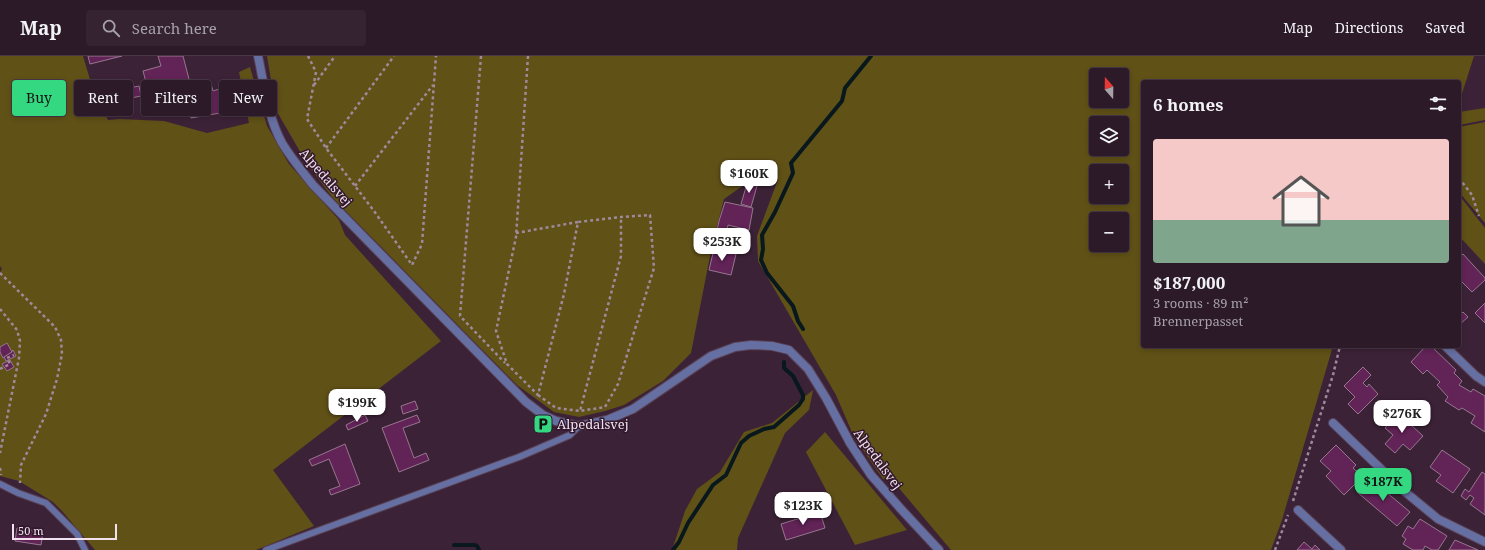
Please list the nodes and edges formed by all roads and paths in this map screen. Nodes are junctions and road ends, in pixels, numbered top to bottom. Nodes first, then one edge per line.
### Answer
1 (258, 56) edge
2 (308, 56) edge
3 (335, 56) edge
4 (394, 56) edge
5 (436, 56) edge
6 (481, 56) edge
7 (528, 56) edge
8 (434, 84) junction
9 (314, 85) junction
10 (326, 148) junction
11 (1461, 181) edge
12 (355, 186) junction
13 (1479, 216) dead end
14 (621, 217) junction
15 (578, 222) junction
16 (516, 232) junction
17 (0, 273) edge
18 (0, 309) edge
19 (1340, 348) edge
20 (1447, 348) edge
21 (14, 355) dead end
22 (507, 364) junction
23 (0, 369) edge
24 (1485, 382) edge
25 (538, 395) junction
26 (580, 410) junction
27 (1333, 424) dead end
28 (579, 426) junction
29 (0, 453) edge
30 (0, 484) edge
31 (22, 494) junction
32 (1294, 509) joint
33 (1289, 514) dead end
34 (1485, 542) edge
35 (85, 550) edge
36 (266, 550) edge
37 (939, 550) edge
38 (1275, 550) edge
39 (1341, 550) edge

1 - 28 street, Alpedalsvej
2 - 9 path
3 - 9 path
4 - 10 path
5 - 8 path
6 - 22 path
7 - 16 path
8 - 12 path
8 - 12 path
9 - 10 path
10 - 12 path
11 - 13 path
14 - 15 path
14 - 26 path
14 - 26 path
15 - 16 path
15 - 25 path
16 - 22 path
17 - 31 path
18 - 29 path
19 - 32 path
20 - 24 street
21 - 23 path
22 - 25 path
25 - 26 path
27 - 34 street
28 - 36 lane, Alpedalsvej
28 - 37 street, Alpedalsvej
30 - 31 lane
31 - 35 lane
32 - 39 street
33 - 38 path

